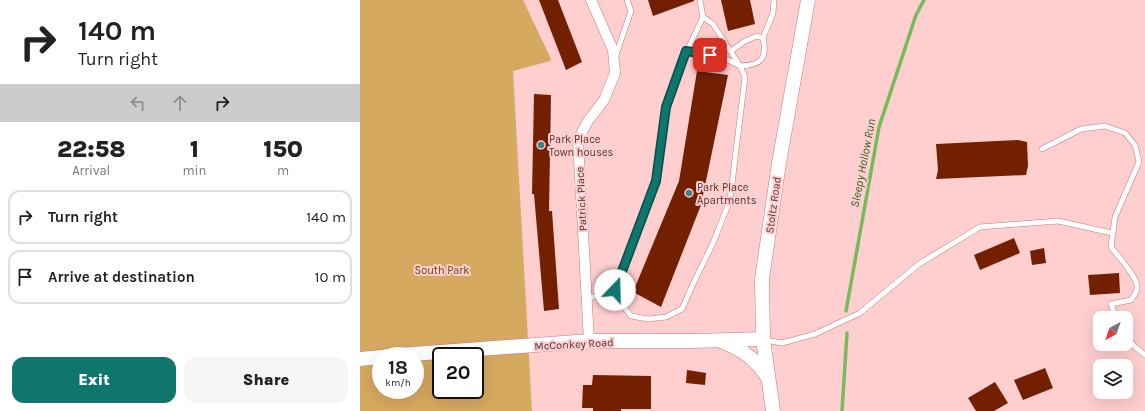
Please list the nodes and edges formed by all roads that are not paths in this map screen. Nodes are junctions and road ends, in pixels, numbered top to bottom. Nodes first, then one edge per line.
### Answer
1 (591, 0) edge
2 (627, 0) edge
3 (700, 0) edge
4 (774, 0) edge
5 (808, 0) edge
6 (703, 17) junction
7 (763, 38) junction
8 (686, 51) junction
9 (731, 51) junction
10 (614, 62) junction
11 (740, 66) junction
12 (1042, 149) dead end
13 (1112, 233) junction
14 (612, 291) junction
15 (586, 300) junction
16 (1114, 311) edge
17 (762, 339) junction
18 (718, 340) junction
19 (589, 342) junction
20 (1133, 344) edge
21 (424, 353) edge
22 (1145, 355) edge
23 (372, 357) edge
24 (360, 359) edge
25 (769, 379) junction
26 (773, 411) edge

1 - 10 street, Patrick Place
2 - 10 lane
3 - 6 lane
4 - 7 lane
5 - 17 street, Stoltz Road
6 - 8 lane
6 - 9 lane
7 - 9 lane
7 - 11 lane
8 - 11 lane
8 - 14 lane
9 - 11 lane
10 - 15 street, Patrick Place
11 - 14 lane
12 - 13 lane
13 - 16 lane
13 - 17 lane
14 - 15 lane
15 - 19 street, Patrick Place
17 - 18 street, McConkey Road
17 - 25 street, Stoltz Road
18 - 19 street, McConkey Road
18 - 25 street
19 - 21 street, McConkey Road
20 - 22 lane
23 - 24 street
25 - 26 street, Stoltz Road

